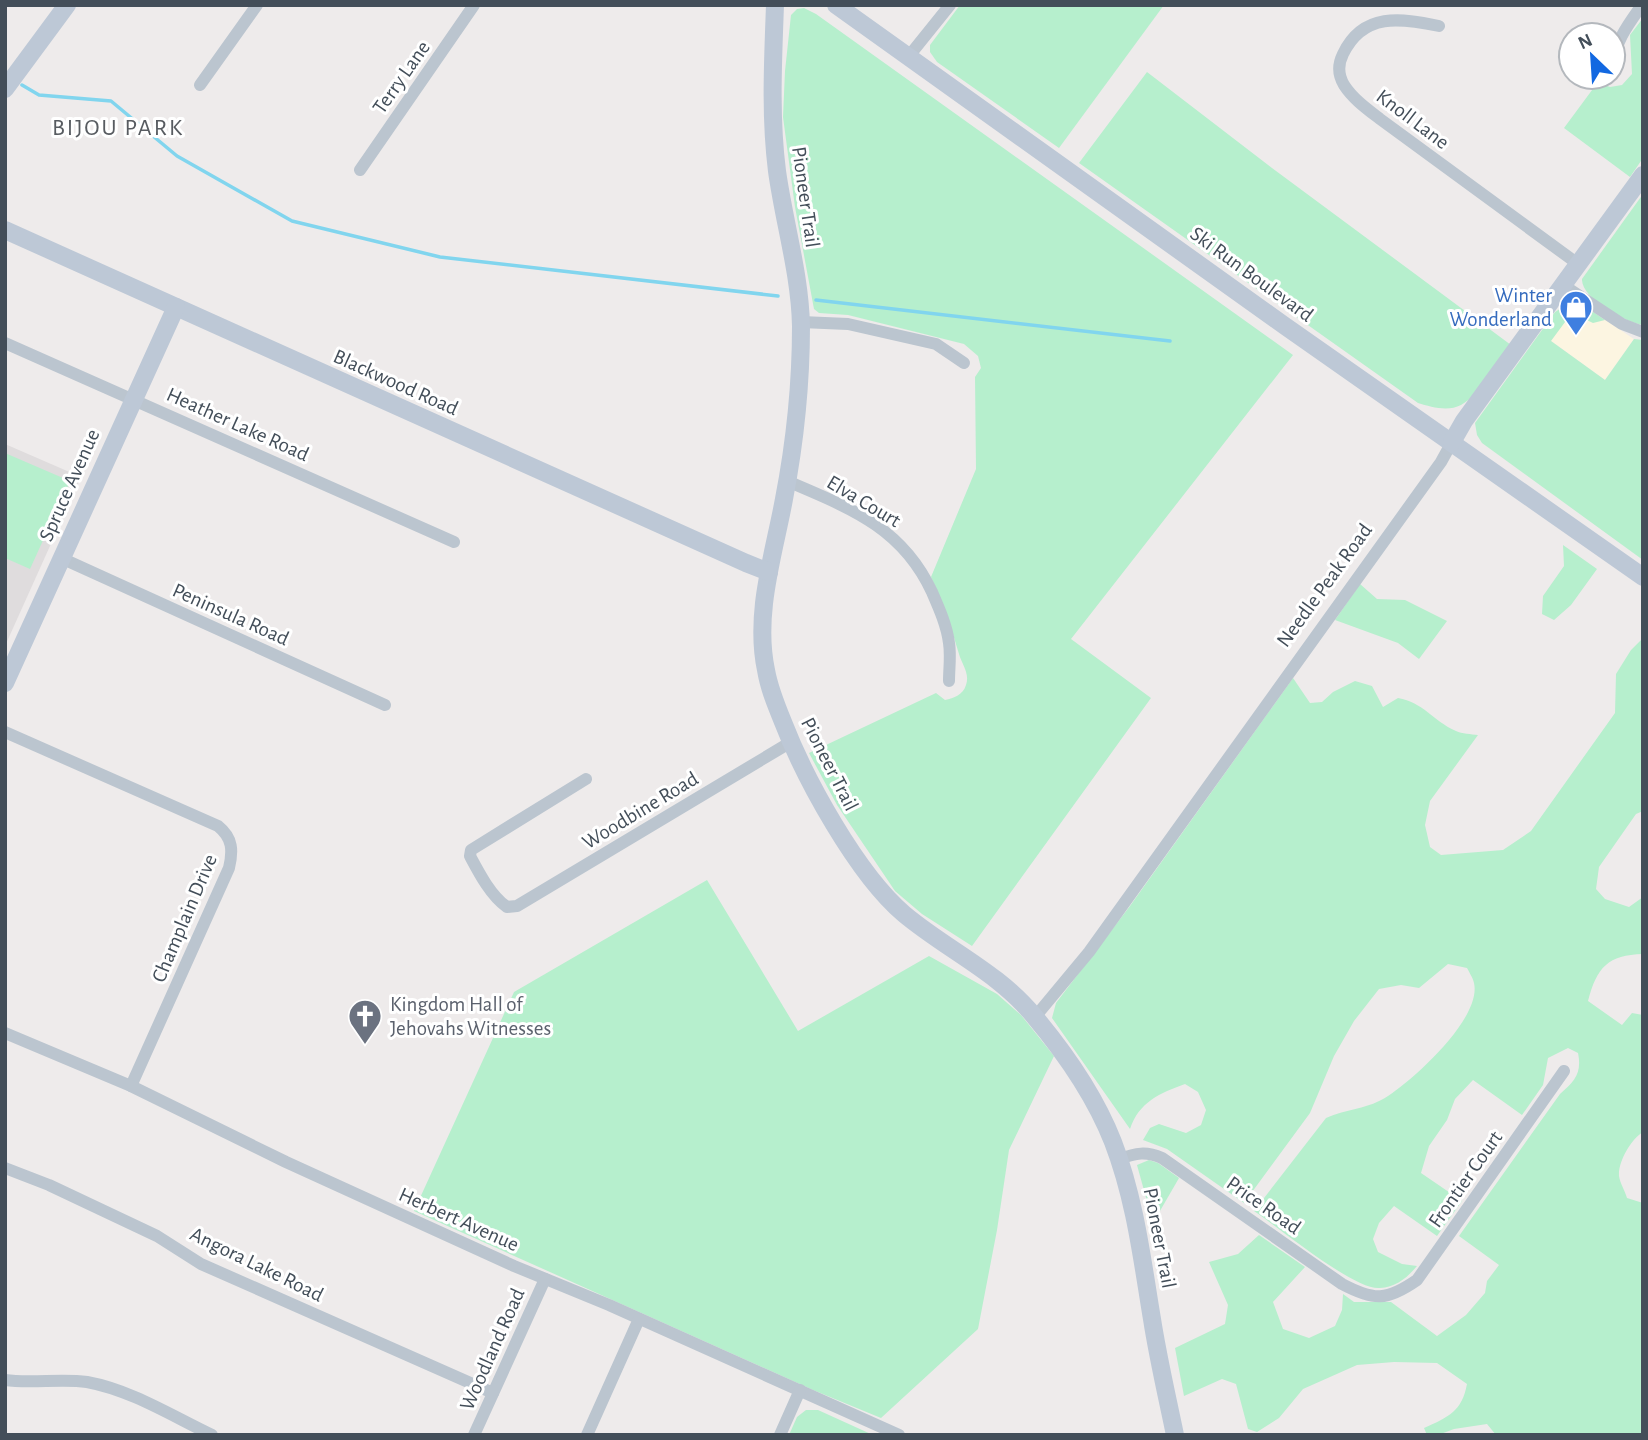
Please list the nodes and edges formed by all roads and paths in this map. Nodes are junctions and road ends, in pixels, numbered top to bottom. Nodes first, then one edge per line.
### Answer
1 (66, 5) edge
2 (257, 5) edge
3 (474, 5) edge
4 (775, 5) edge
5 (836, 5) edge
6 (950, 5) edge
7 (1642, 5) edge
8 (1439, 26) dead end
9 (1627, 26) edge
10 (909, 56) junction
11 (200, 85) dead end
12 (5, 89) edge
13 (360, 170) dead end
14 (1643, 175) edge
15 (5, 230) edge
16 (1578, 264) junction
17 (1563, 285) junction
18 (176, 307) junction
19 (801, 322) junction
20 (1643, 332) edge
21 (5, 343) edge
22 (964, 363) dead end
23 (132, 398) junction
24 (1452, 442) junction
25 (787, 481) junction
26 (454, 542) dead end
27 (61, 558) junction
28 (769, 572) junction
29 (1643, 577) edge
30 (949, 681) dead end
31 (5, 683) edge
32 (385, 705) dead end
33 (5, 732) edge
34 (791, 743) junction
35 (586, 779) dead end
36 (1035, 1017) junction
37 (5, 1033) edge
38 (1564, 1071) dead end
39 (131, 1086) junction
40 (1119, 1159) junction
41 (5, 1168) edge
42 (545, 1279) junction
43 (1386, 1296) joint
44 (639, 1319) junction
45 (5, 1380) edge
46 (800, 1390) junction
47 (493, 1393) junction
48 (212, 1435) edge
49 (474, 1435) edge
50 (587, 1435) edge
51 (780, 1435) edge
52 (899, 1435) edge
53 (1175, 1435) edge

1 - 12 street
2 - 11 street
3 - 13 street, Terry Lane
4 - 19 street, Pioneer Trail
5 - 10 street, Ski Run Boulevard
6 - 10 street
7 - 9 street
8 - 16 street, Knoll Lane
10 - 24 street, Ski Run Boulevard
14 - 16 street, Needle Peak Road
15 - 18 street, Blackwood Road
16 - 17 street, Needle Peak Road
17 - 20 street
17 - 24 street, Needle Peak Road
18 - 23 street, Spruce Avenue
18 - 28 street, Blackwood Road
19 - 22 street
19 - 25 street, Pioneer Trail
21 - 23 street, Heather Lake Road
23 - 26 street, Heather Lake Road
23 - 27 street, Spruce Avenue
24 - 29 street, Ski Run Boulevard
24 - 36 street, Needle Peak Road
25 - 28 street, Pioneer Trail
25 - 30 street, Elva Court
27 - 31 street, Spruce Avenue
27 - 32 street, Peninsula Road
28 - 34 street, Pioneer Trail
33 - 39 street, Champlain Drive
34 - 35 street, Woodbine Road
34 - 36 street, Pioneer Trail
36 - 40 street, Pioneer Trail
37 - 39 street, Herbert Avenue
38 - 43 street, Frontier Court
39 - 42 street, Herbert Avenue
40 - 43 street, Price Road
40 - 53 street, Pioneer Trail
41 - 47 street, Angora Lake Road
42 - 44 street, Herbert Avenue
42 - 47 street, Woodland Road
44 - 46 street, Herbert Avenue
44 - 50 street
45 - 48 street
46 - 51 street
46 - 52 street, Herbert Avenue
47 - 49 street, Woodland Road

